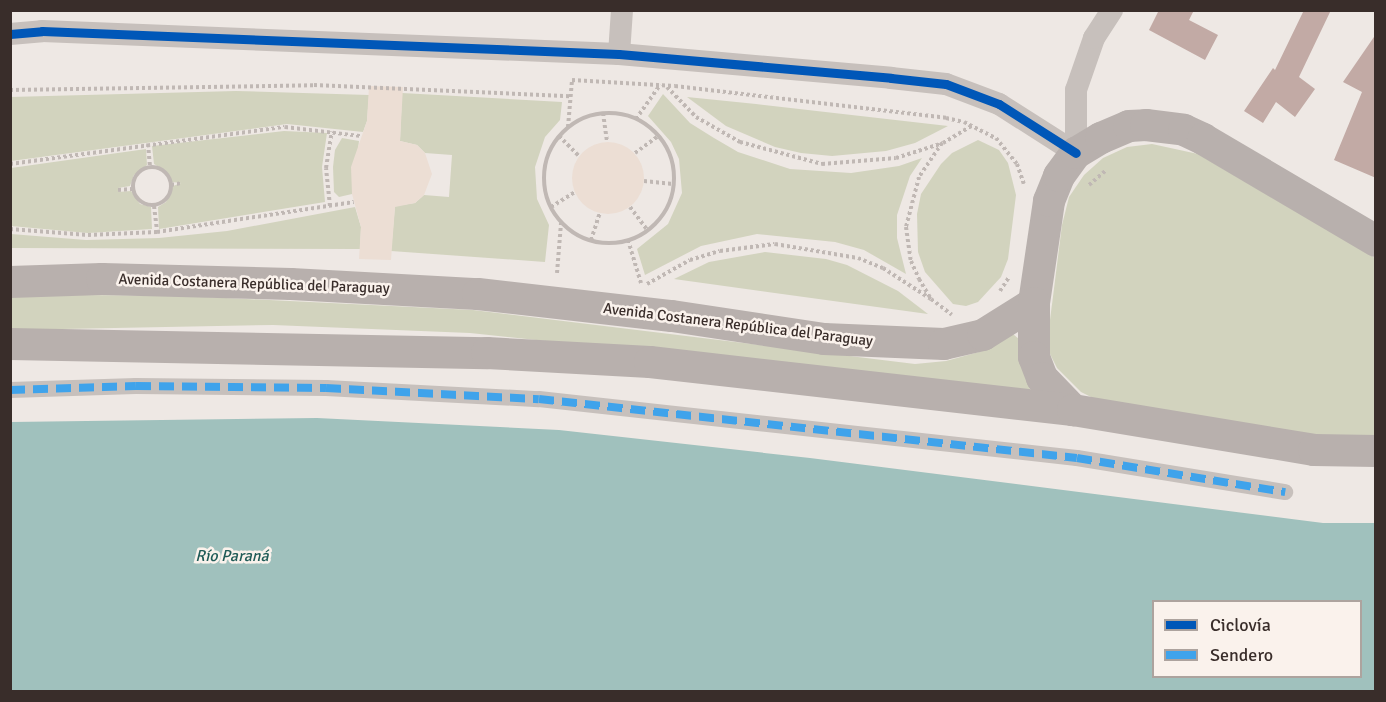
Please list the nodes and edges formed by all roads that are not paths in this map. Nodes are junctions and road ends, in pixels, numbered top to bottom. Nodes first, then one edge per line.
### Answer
1 (622, 10) edge
2 (1112, 10) edge
3 (10, 22) edge
4 (42, 31) junction
5 (10, 34) edge
6 (619, 54) junction
7 (1076, 153) junction
8 (1376, 241) edge
9 (10, 282) edge
10 (1034, 303) junction
11 (10, 344) edge
12 (10, 390) edge
13 (1073, 410) junction
14 (1376, 451) edge
15 (1286, 492) dead end

1 - 6 street
2 - 7 street
3 - 4 street
4 - 5 street
4 - 6 street
6 - 7 street
7 - 8 main road
7 - 10 main road
9 - 10 main road, Avenida Costanera República del Paraguay
10 - 13 main road
11 - 13 main road
12 - 15 street
13 - 14 main road

